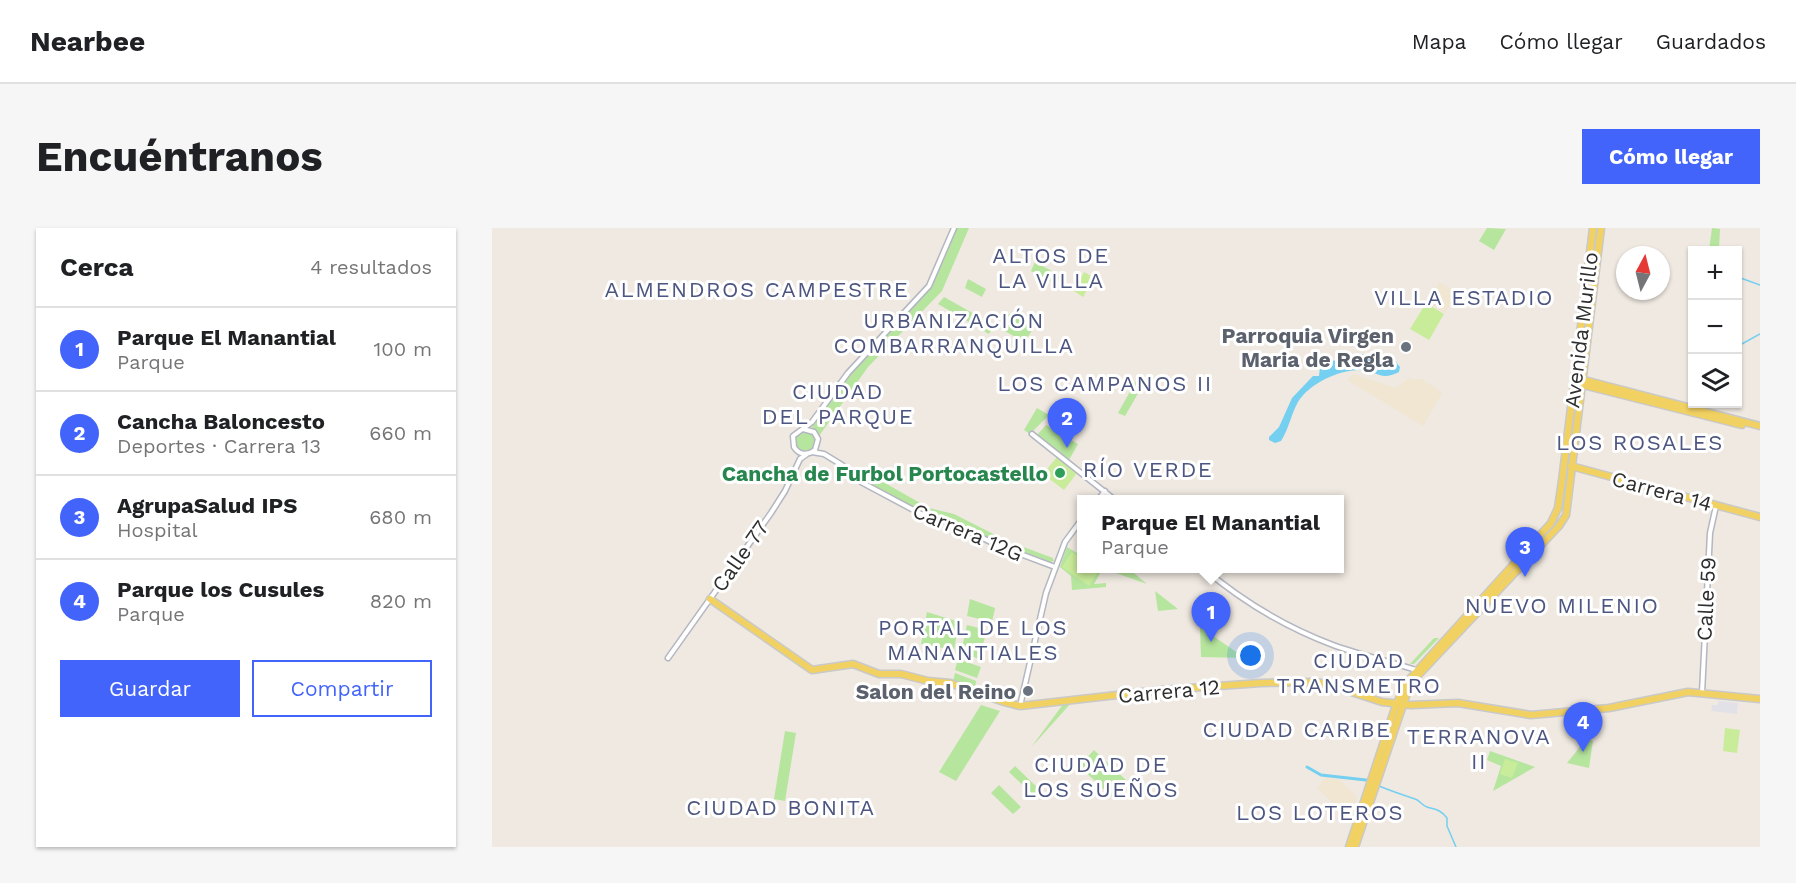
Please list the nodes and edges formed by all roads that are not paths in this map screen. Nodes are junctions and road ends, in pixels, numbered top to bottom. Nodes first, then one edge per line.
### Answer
1 (954, 228) edge
2 (1593, 228) edge
3 (1601, 228) edge
4 (1575, 379) junction
5 (1582, 381) junction
6 (1760, 426) edge
7 (803, 429) junction
8 (1032, 434) dead end
9 (818, 443) junction
10 (810, 453) junction
11 (824, 454) junction
12 (1564, 465) junction
13 (1572, 466) junction
14 (1105, 491) junction
15 (1102, 495) edge
16 (1109, 495) edge
17 (1716, 506) junction
18 (1760, 517) edge
19 (1077, 526) edge
20 (1055, 567) junction
21 (1209, 573) edge
22 (710, 599) junction
23 (1476, 609) junction
24 (668, 658) dead end
25 (1416, 670) junction
26 (1702, 693) junction
27 (1760, 699) edge
28 (1399, 704) junction
29 (1020, 706) junction
30 (1349, 847) edge
31 (1355, 847) edge

1 - 7 street
2 - 4 main road, Avenida Murillo
3 - 5 main road, Avenida Murillo
4 - 5 main road
4 - 12 main road, Avenida Murillo
5 - 6 main road
5 - 13 main road, Avenida Murillo
7 - 9 street
7 - 10 street
8 - 14 street
9 - 10 street
9 - 11 street, Carrera 12G
10 - 11 street, Carrera 12G
10 - 22 street, Calle 77
11 - 20 street, Carrera 12G
12 - 13 main road, Carrera 14
12 - 23 main road, Avenida Murillo
13 - 17 main road, Carrera 14
13 - 23 main road, Avenida Murillo
14 - 15 street
14 - 16 street
17 - 18 main road, Carrera 14
17 - 26 street, Calle 59
19 - 20 street
20 - 29 street
21 - 25 street
22 - 24 street, Calle 77
22 - 29 main road, Carrera 12
23 - 25 main road, Avenida Murillo
23 - 28 main road, Avenida Murillo
25 - 28 main road, Avenida Murillo
26 - 27 main road, Carrera 12
26 - 28 main road, Carrera 12
28 - 29 main road, Carrera 12
28 - 30 main road, Avenida Murillo
28 - 31 main road, Avenida Murillo

